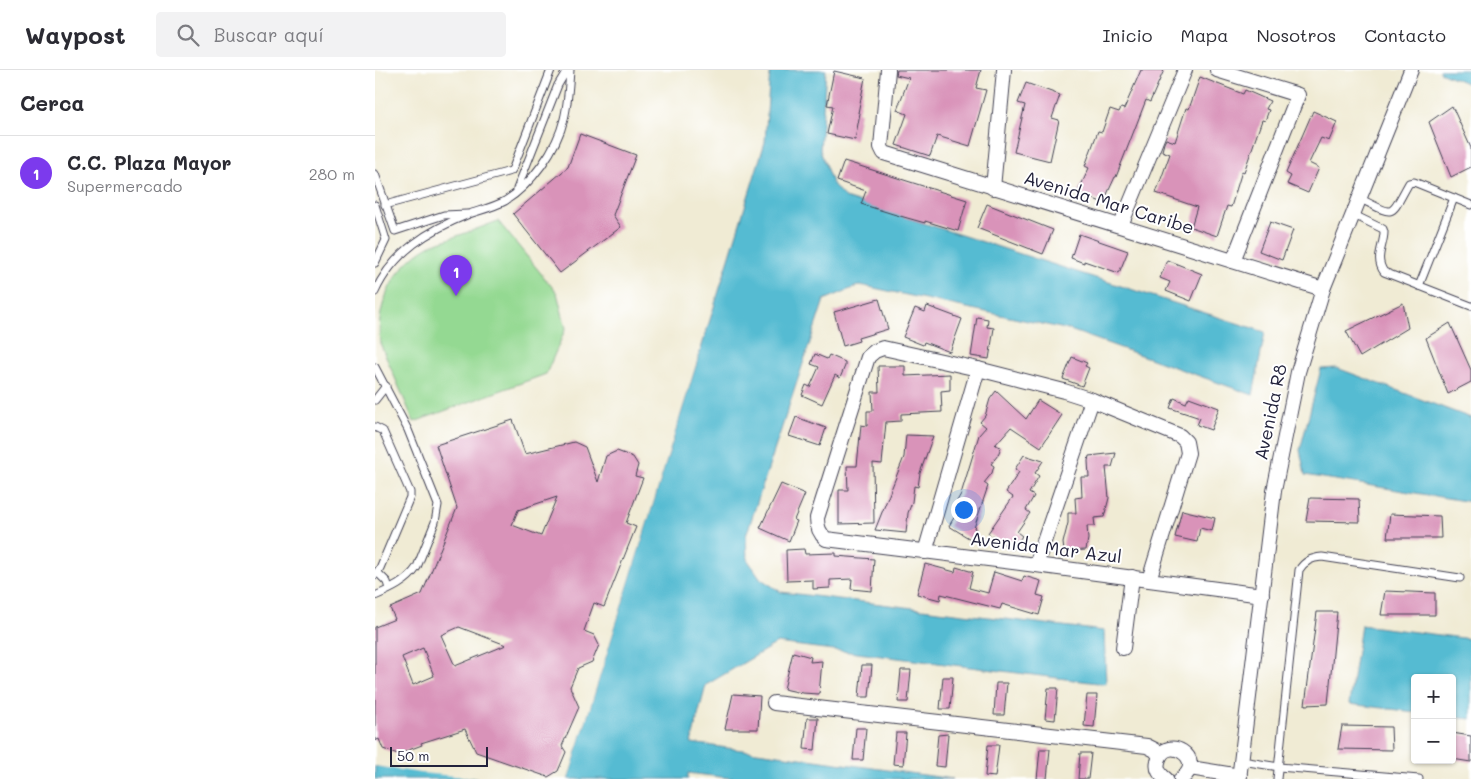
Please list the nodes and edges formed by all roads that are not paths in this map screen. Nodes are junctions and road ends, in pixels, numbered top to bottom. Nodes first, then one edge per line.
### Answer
1 (551, 70) edge
2 (568, 70) edge
3 (888, 70) edge
4 (1004, 70) edge
5 (1185, 70) edge
6 (1217, 70) edge
7 (1411, 70) edge
8 (375, 174) edge
9 (993, 188) junction
10 (515, 194) junction
11 (1359, 198) junction
12 (1454, 198) junction
13 (385, 205) junction
14 (1471, 205) edge
15 (375, 206) edge
16 (469, 214) junction
17 (1352, 214) junction
18 (1121, 225) junction
19 (379, 226) edge
20 (1233, 261) junction
21 (375, 263) edge
22 (375, 268) edge
23 (384, 273) junction
24 (1419, 286) junction
25 (1323, 289) junction
26 (375, 292) edge
27 (1470, 303) edge
28 (375, 366) edge
29 (978, 369) junction
30 (386, 386) junction
31 (375, 400) edge
32 (1092, 400) junction
33 (375, 427) edge
34 (925, 552) junction
35 (1036, 565) junction
36 (376, 574) edge
37 (1131, 577) junction
38 (1459, 578) dead end
39 (1149, 580) junction
40 (389, 589) junction
41 (1262, 595) junction
42 (375, 596) edge
43 (1123, 648) dead end
44 (774, 703) dead end
45 (1159, 756) junction
46 (1242, 761) junction
47 (1279, 766) junction
48 (1186, 774) edge
49 (1240, 778) edge
50 (1165, 779) edge
51 (1277, 779) edge
52 (1419, 779) edge

1 - 13 lane
2 - 10 lane
2 - 10 lane
3 - 9 street, Avenida Mar Caribe
4 - 9 street
5 - 18 street
6 - 20 street
7 - 11 street, Avenida R8
8 - 13 lane
9 - 18 street, Avenida Mar Caribe
10 - 16 lane
11 - 12 lane
11 - 17 street, Avenida R8
12 - 14 lane
12 - 24 lane
13 - 16 lane
15 - 19 lane
16 - 23 lane
17 - 24 lane
17 - 25 street, Avenida R8
18 - 20 street, Avenida Mar Caribe
19 - 21 lane
20 - 25 street, Avenida Mar Caribe
22 - 23 lane
23 - 26 lane
24 - 27 lane
25 - 41 street, Avenida R8
28 - 30 lane
29 - 32 street
29 - 34 street
29 - 34 street, Avenida Mar Azul
30 - 31 lane
30 - 40 lane
32 - 35 street
32 - 39 street
33 - 36 lane
34 - 35 street, Avenida Mar Azul
35 - 37 street, Avenida Mar Azul
36 - 40 lane
37 - 39 street, Avenida Mar Azul
37 - 43 street
38 - 47 lane
39 - 41 street, Avenida Mar Azul
40 - 42 lane
41 - 46 street, Avenida R8
44 - 45 street
45 - 48 street
45 - 50 street
46 - 47 lane
46 - 49 street, Avenida R8
47 - 51 lane
47 - 52 lane
48 - 49 street

